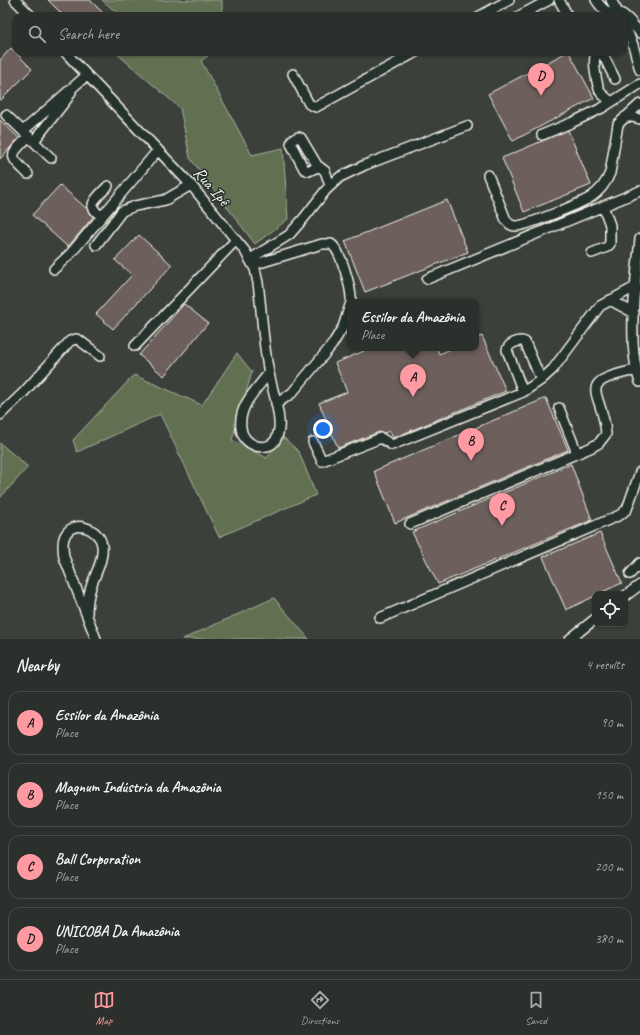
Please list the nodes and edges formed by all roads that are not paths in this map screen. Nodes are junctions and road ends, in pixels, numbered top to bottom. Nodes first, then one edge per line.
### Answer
1 (16, 0) edge
2 (509, 0) edge
3 (549, 0) edge
4 (559, 0) edge
5 (596, 0) edge
6 (611, 0) edge
7 (27, 12) edge
8 (487, 12) edge
9 (526, 12) edge
10 (566, 12) edge
11 (606, 12) edge
12 (619, 12) edge
13 (628, 19) edge
14 (628, 33) edge
15 (640, 33) edge
16 (69, 56) edge
17 (409, 56) edge
18 (595, 56) edge
19 (603, 56) edge
20 (640, 70) edge
21 (293, 74) dead end
22 (87, 75) junction
23 (615, 79) dead end
24 (640, 84) edge
25 (72, 89) junction
26 (611, 102) junction
27 (640, 104) edge
28 (6, 115) dead end
29 (625, 117) junction
30 (640, 119) edge
31 (30, 123) junction
32 (466, 126) dead end
33 (41, 133) junction
34 (542, 135) dead end
35 (29, 136) junction
36 (158, 150) junction
37 (51, 158) dead end
38 (318, 167) dead end
39 (28, 174) dead end
40 (488, 175) dead end
41 (191, 185) junction
42 (330, 185) junction
43 (108, 186) dead end
44 (640, 191) edge
45 (603, 206) junction
46 (102, 217) junction
47 (640, 239) edge
48 (236, 240) junction
49 (96, 245) dead end
50 (592, 253) dead end
51 (252, 262) junction
52 (54, 269) dead end
53 (639, 272) edge
54 (427, 279) dead end
55 (638, 288) edge
56 (351, 299) edge
57 (610, 300) junction
58 (634, 313) junction
59 (347, 314) edge
60 (135, 346) dead end
61 (100, 356) dead end
62 (636, 370) junction
63 (269, 373) junction
64 (541, 380) junction
65 (640, 382) edge
66 (523, 392) junction
67 (276, 404) junction
68 (559, 408) dead end
69 (0, 415) edge
70 (313, 442) dead end
71 (577, 453) junction
72 (640, 472) edge
73 (410, 524) dead end
74 (640, 563) edge
75 (630, 574) dead end
76 (640, 585) edge
77 (628, 594) edge
78 (87, 615) junction
79 (380, 618) dead end
80 (592, 621) edge
81 (96, 639) edge
82 (570, 639) edge

1 - 7 street
2 - 8 street
3 - 9 street
4 - 10 street
5 - 11 street
6 - 12 street
13 - 15 street
14 - 20 street
16 - 22 street, Rua Ipê
17 - 21 street
18 - 26 street
19 - 23 street
22 - 25 street
22 - 36 street, Rua Ipê
24 - 26 street
25 - 31 street
25 - 33 street
26 - 34 street
27 - 29 street
28 - 35 street
29 - 30 street
29 - 40 street
31 - 33 street
31 - 35 street
32 - 42 street
33 - 35 street
35 - 37 street
35 - 39 street
36 - 41 street, Rua Ipê
36 - 46 street
38 - 42 street
41 - 48 street, Rua Ipê
41 - 49 street
42 - 51 street
43 - 46 street
44 - 45 street
45 - 50 street
45 - 54 street
46 - 52 street
47 - 53 street
48 - 51 street, Rua Ipê
48 - 60 street
51 - 56 street
51 - 63 street, Rua Ipê
53 - 55 street
55 - 57 street
55 - 58 street
57 - 58 street
57 - 64 street
58 - 62 street
59 - 67 street
61 - 69 street
62 - 65 street
62 - 71 street
63 - 67 street, Rua Ipê
63 - 67 street, Rua Ipê
64 - 66 street
64 - 66 street
66 - 70 street
68 - 71 street
71 - 73 street
72 - 79 street
74 - 75 street
76 - 77 street
78 - 78 street
78 - 81 street
80 - 82 street

